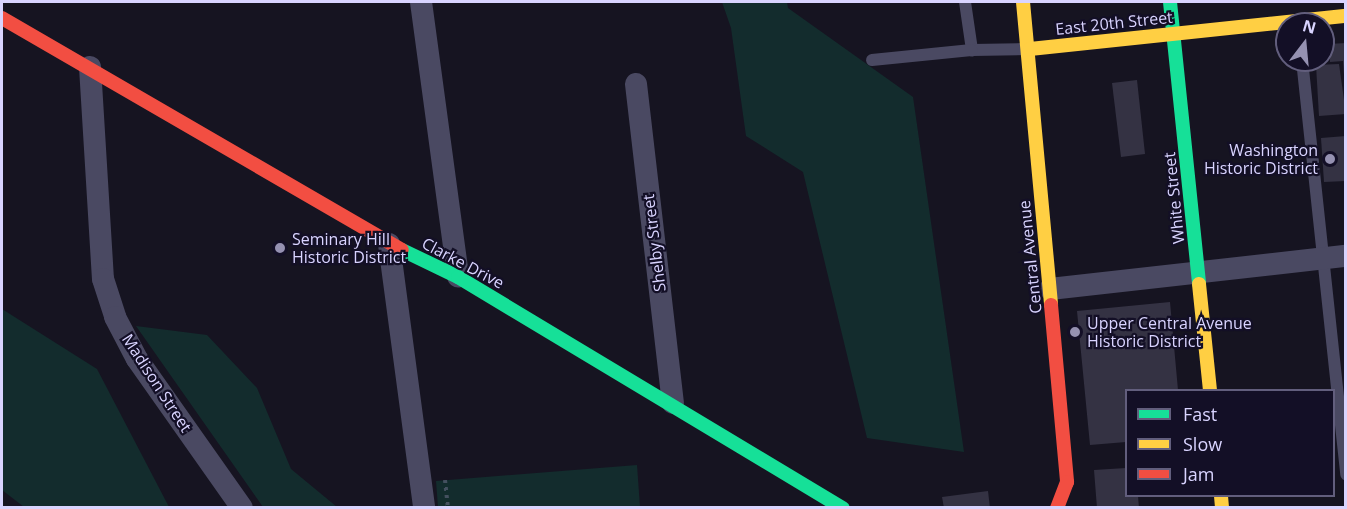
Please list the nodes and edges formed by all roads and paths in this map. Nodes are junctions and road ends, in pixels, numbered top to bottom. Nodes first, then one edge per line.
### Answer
1 (421, 2) edge
2 (965, 2) edge
3 (1023, 2) edge
4 (1170, 2) edge
5 (2, 18) edge
6 (1275, 24) edge
7 (1173, 34) junction
8 (1030, 49) junction
9 (972, 50) junction
10 (872, 60) dead end
11 (90, 67) junction
12 (1303, 72) edge
13 (636, 84) dead end
14 (389, 244) junction
15 (1346, 256) edge
16 (1322, 259) junction
17 (1199, 273) junction
18 (458, 277) junction
19 (1050, 289) junction
20 (1210, 389) edge
21 (673, 403) junction
22 (1346, 476) edge
23 (445, 480) dead end
24 (242, 507) edge
25 (424, 507) edge
26 (448, 507) edge
27 (843, 507) edge
28 (1057, 507) edge

1 - 18 street
2 - 9 lane
3 - 8 street, Central Avenue
4 - 7 street, White Street
5 - 11 street, Clarke Drive
6 - 7 street, East 20th Street
7 - 8 street, East 20th Street
7 - 17 street, White Street
8 - 9 lane
8 - 19 street, Central Avenue
9 - 10 lane
11 - 14 street, Clarke Drive
11 - 24 street, Madison Street
12 - 16 lane
13 - 21 street, Shelby Street
14 - 18 street, Clarke Drive
14 - 25 street
15 - 16 street
16 - 17 street
16 - 22 lane
17 - 19 street
17 - 20 street, White Street
18 - 21 street, Clarke Drive
19 - 28 street, Central Avenue
21 - 27 street, Clarke Drive
23 - 26 path

